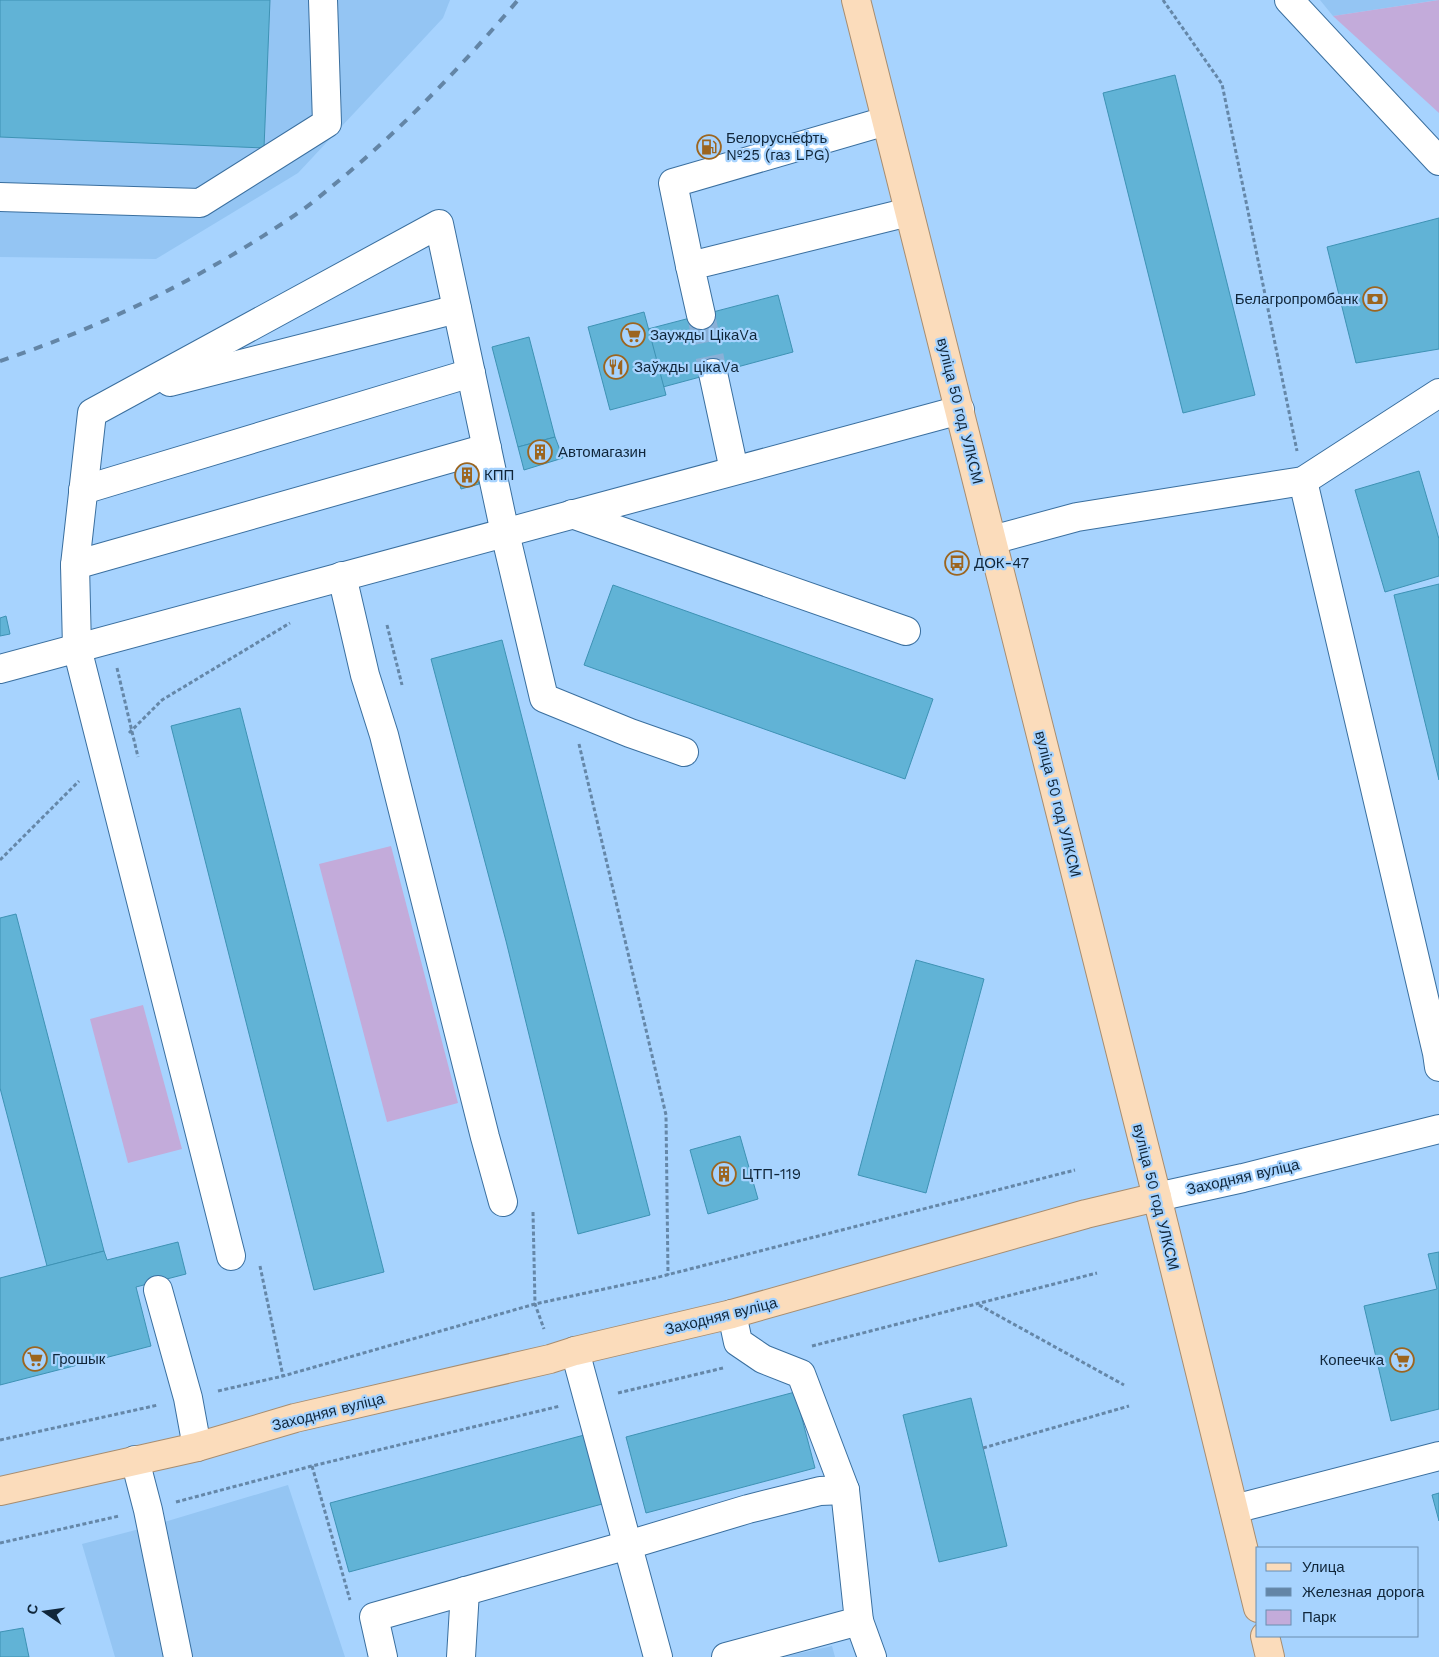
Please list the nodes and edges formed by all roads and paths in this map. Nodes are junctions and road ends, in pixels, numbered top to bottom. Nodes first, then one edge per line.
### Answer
1 (323, 0) edge
2 (856, 0) edge
3 (1163, 0) edge
4 (1289, 0) edge
5 (886, 121) junction
6 (1439, 161) edge
7 (0, 196) edge
8 (909, 212) junction
9 (690, 266) junction
10 (457, 309) junction
11 (701, 316) tunnel mouth
12 (471, 373) junction
13 (713, 373) tunnel mouth
14 (131, 392) junction
15 (1439, 393) edge
16 (960, 410) junction
17 (487, 448) junction
18 (734, 470) junction
19 (1303, 481) junction
20 (83, 490) junction
21 (572, 514) junction
22 (505, 532) junction
23 (992, 540) junction
24 (75, 565) junction
25 (342, 576) junction
26 (295, 620) dead end
27 (906, 631) dead end
28 (76, 648) junction
29 (0, 669) edge
30 (570, 710) junction
31 (684, 752) dead end
32 (104, 757) junction
33 (0, 860) edge
34 (1439, 1067) edge
35 (1439, 1129) edge
36 (1075, 1170) dead end
37 (1157, 1197) junction
38 (503, 1202) dead end
39 (231, 1256) dead end
40 (1097, 1273) dead end
41 (668, 1275) junction
42 (158, 1290) dead end
43 (978, 1304) junction
44 (732, 1314) junction
45 (810, 1347) dead end
46 (575, 1351) junction
47 (763, 1359) junction
48 (1124, 1385) dead end
49 (188, 1398) junction
50 (587, 1400) junction
51 (1129, 1406) dead end
52 (0, 1440) edge
53 (198, 1447) junction
54 (983, 1448) dead end
55 (1439, 1456) edge
56 (135, 1460) junction
57 (312, 1466) junction
58 (845, 1490) junction
59 (0, 1491) edge
60 (1234, 1508) junction
61 (148, 1510) junction
62 (0, 1543) edge
63 (628, 1545) junction
64 (465, 1591) junction
65 (1256, 1600) edge
66 (353, 1609) dead end
67 (859, 1620) junction
68 (1264, 1637) edge
69 (178, 1657) edge
70 (383, 1657) edge
71 (461, 1657) edge
72 (658, 1657) edge
73 (726, 1657) edge
74 (872, 1657) edge
75 (1270, 1657) edge

1 - 7 street
2 - 5 main road, вуліца 50 год УЛКСМ
3 - 19 path
4 - 6 street
5 - 8 main road, вуліца 50 год УЛКСМ
5 - 9 street
8 - 9 street
8 - 16 main road, вуліца 50 год УЛКСМ
9 - 11 street
10 - 12 street
10 - 14 street
10 - 14 street
12 - 17 street
12 - 20 street
13 - 18 street
14 - 20 street
15 - 19 street
16 - 18 street
16 - 23 main road, вуліца 50 год УЛКСМ
17 - 22 street
17 - 24 street
18 - 21 street
19 - 23 street
19 - 34 street
20 - 24 street
21 - 22 street
21 - 27 street
22 - 25 street
22 - 30 street
23 - 37 main road, вуліца 50 год УЛКСМ
24 - 28 street
25 - 28 street
25 - 38 street
26 - 32 path
28 - 29 street
28 - 32 street
30 - 31 street
30 - 41 path
32 - 33 path
32 - 39 street
35 - 37 street, Заходняя вуліца
36 - 41 path
37 - 44 main road, Заходняя вуліца
37 - 60 main road, вуліца 50 год УЛКСМ
40 - 43 path
41 - 49 path
42 - 49 street
43 - 45 path
43 - 48 path
44 - 46 main road, Заходняя вуліца
44 - 47 street
46 - 50 street
46 - 53 main road, Заходняя вуліца
47 - 50 path
47 - 58 street
49 - 52 path
49 - 53 street
50 - 57 path
50 - 63 street
51 - 54 path
53 - 56 main road, Заходняя вуліца
55 - 60 street
56 - 59 main road, Заходняя вуліца
56 - 61 street
57 - 61 path
57 - 66 path
58 - 63 street
58 - 67 street
60 - 65 main road, вуліца 50 год УЛКСМ
61 - 62 path
61 - 69 street
63 - 64 street
63 - 72 street
64 - 70 street
64 - 71 street
67 - 73 street
67 - 74 street
68 - 75 main road

